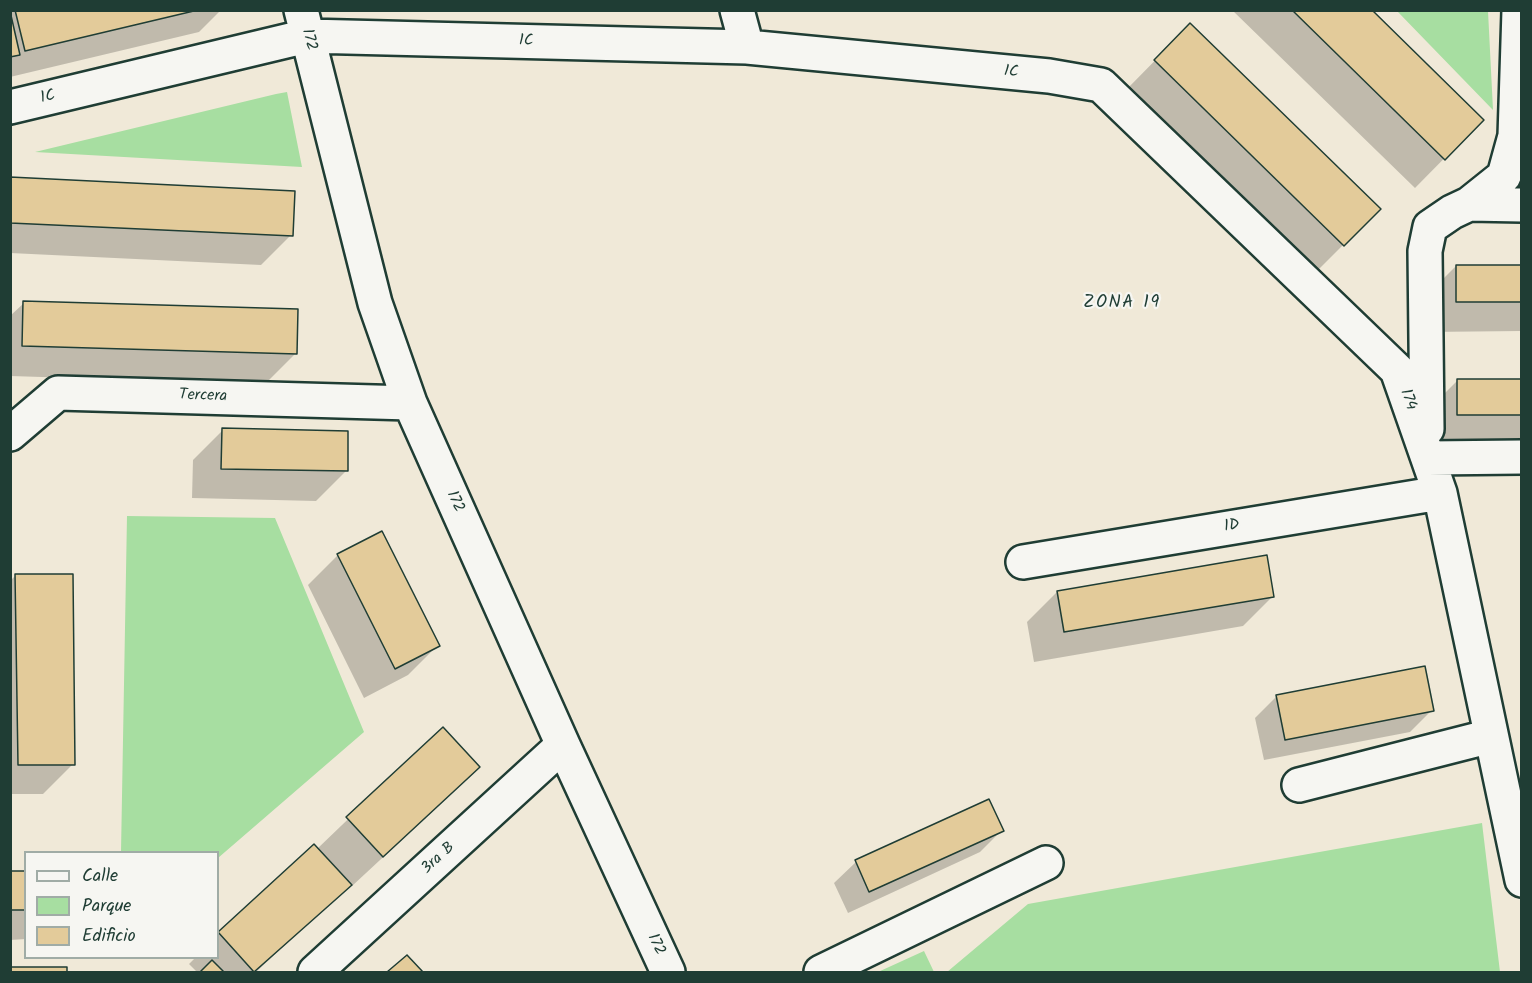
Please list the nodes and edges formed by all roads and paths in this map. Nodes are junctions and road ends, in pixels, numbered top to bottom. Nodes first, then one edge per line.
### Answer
1 (737, 10) edge
2 (1520, 10) edge
3 (304, 23) edge
4 (747, 47) junction
5 (1049, 76) joint
6 (10, 108) edge
7 (1469, 204) junction
8 (1521, 205) edge
9 (410, 403) junction
10 (10, 434) edge
11 (1521, 457) edge
12 (1428, 458) junction
13 (1440, 493) junction
14 (1023, 562) dead end
15 (1491, 736) junction
16 (563, 745) junction
17 (1299, 785) dead end
18 (1046, 863) dead end
19 (1521, 880) edge
20 (315, 972) edge
21 (668, 972) edge
22 (821, 972) edge

1 - 4 street
2 - 7 street
3 - 4 street, 1C
3 - 6 street, 1C
3 - 9 street, 172
4 - 5 street, 1C
5 - 12 street, 174
7 - 8 street
7 - 12 street
9 - 10 street, Tercera
9 - 16 street, 172
11 - 12 street
12 - 13 street, 174
13 - 14 street, 1D
13 - 15 street, 174
15 - 17 street
15 - 19 street, 174
16 - 20 street, 3ra B
16 - 21 street, 172
18 - 22 street

